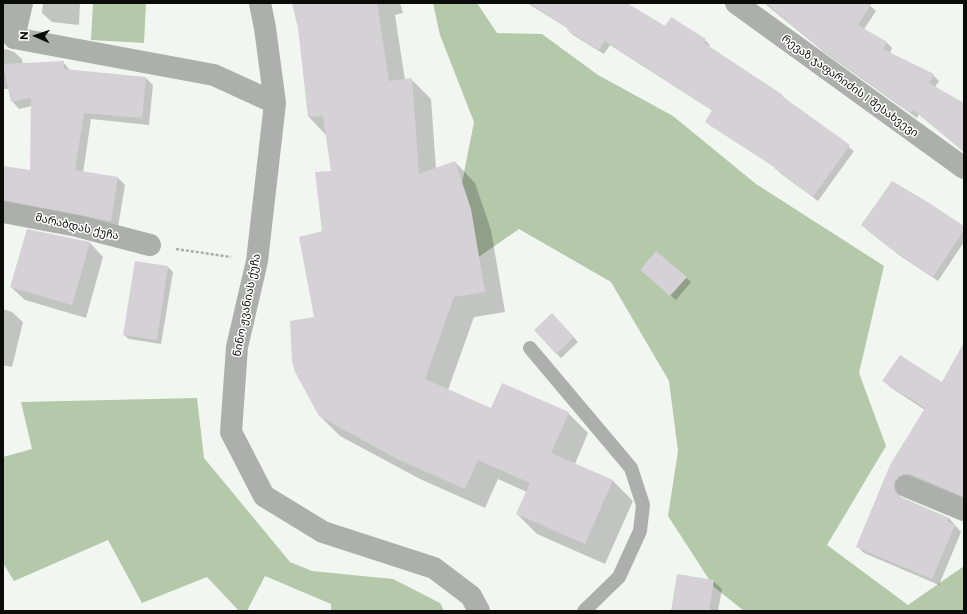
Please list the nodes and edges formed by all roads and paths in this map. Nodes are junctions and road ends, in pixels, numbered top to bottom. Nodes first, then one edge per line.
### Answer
1 (22, 3) edge
2 (260, 3) edge
3 (736, 3) edge
4 (3, 8) edge
5 (14, 38) junction
6 (274, 103) junction
7 (964, 168) edge
8 (3, 212) edge
9 (150, 245) joint
10 (257, 261) junction
11 (530, 348) dead end
12 (906, 486) dead end
13 (964, 510) edge
14 (479, 611) edge
15 (584, 611) edge

1 - 5 street
2 - 6 street, ნინო ჟვანიას ქუჩა
3 - 7 street, რევაზ ჯაფარიძის I შესახვევი
4 - 5 street
5 - 6 street
6 - 10 street, ნინო ჟვანიას ქუჩა
8 - 9 street, მარაბდას ქუჩა
9 - 10 path
10 - 14 street, ნინო ჟვანიას ქუჩა
11 - 15 lane
12 - 13 street

